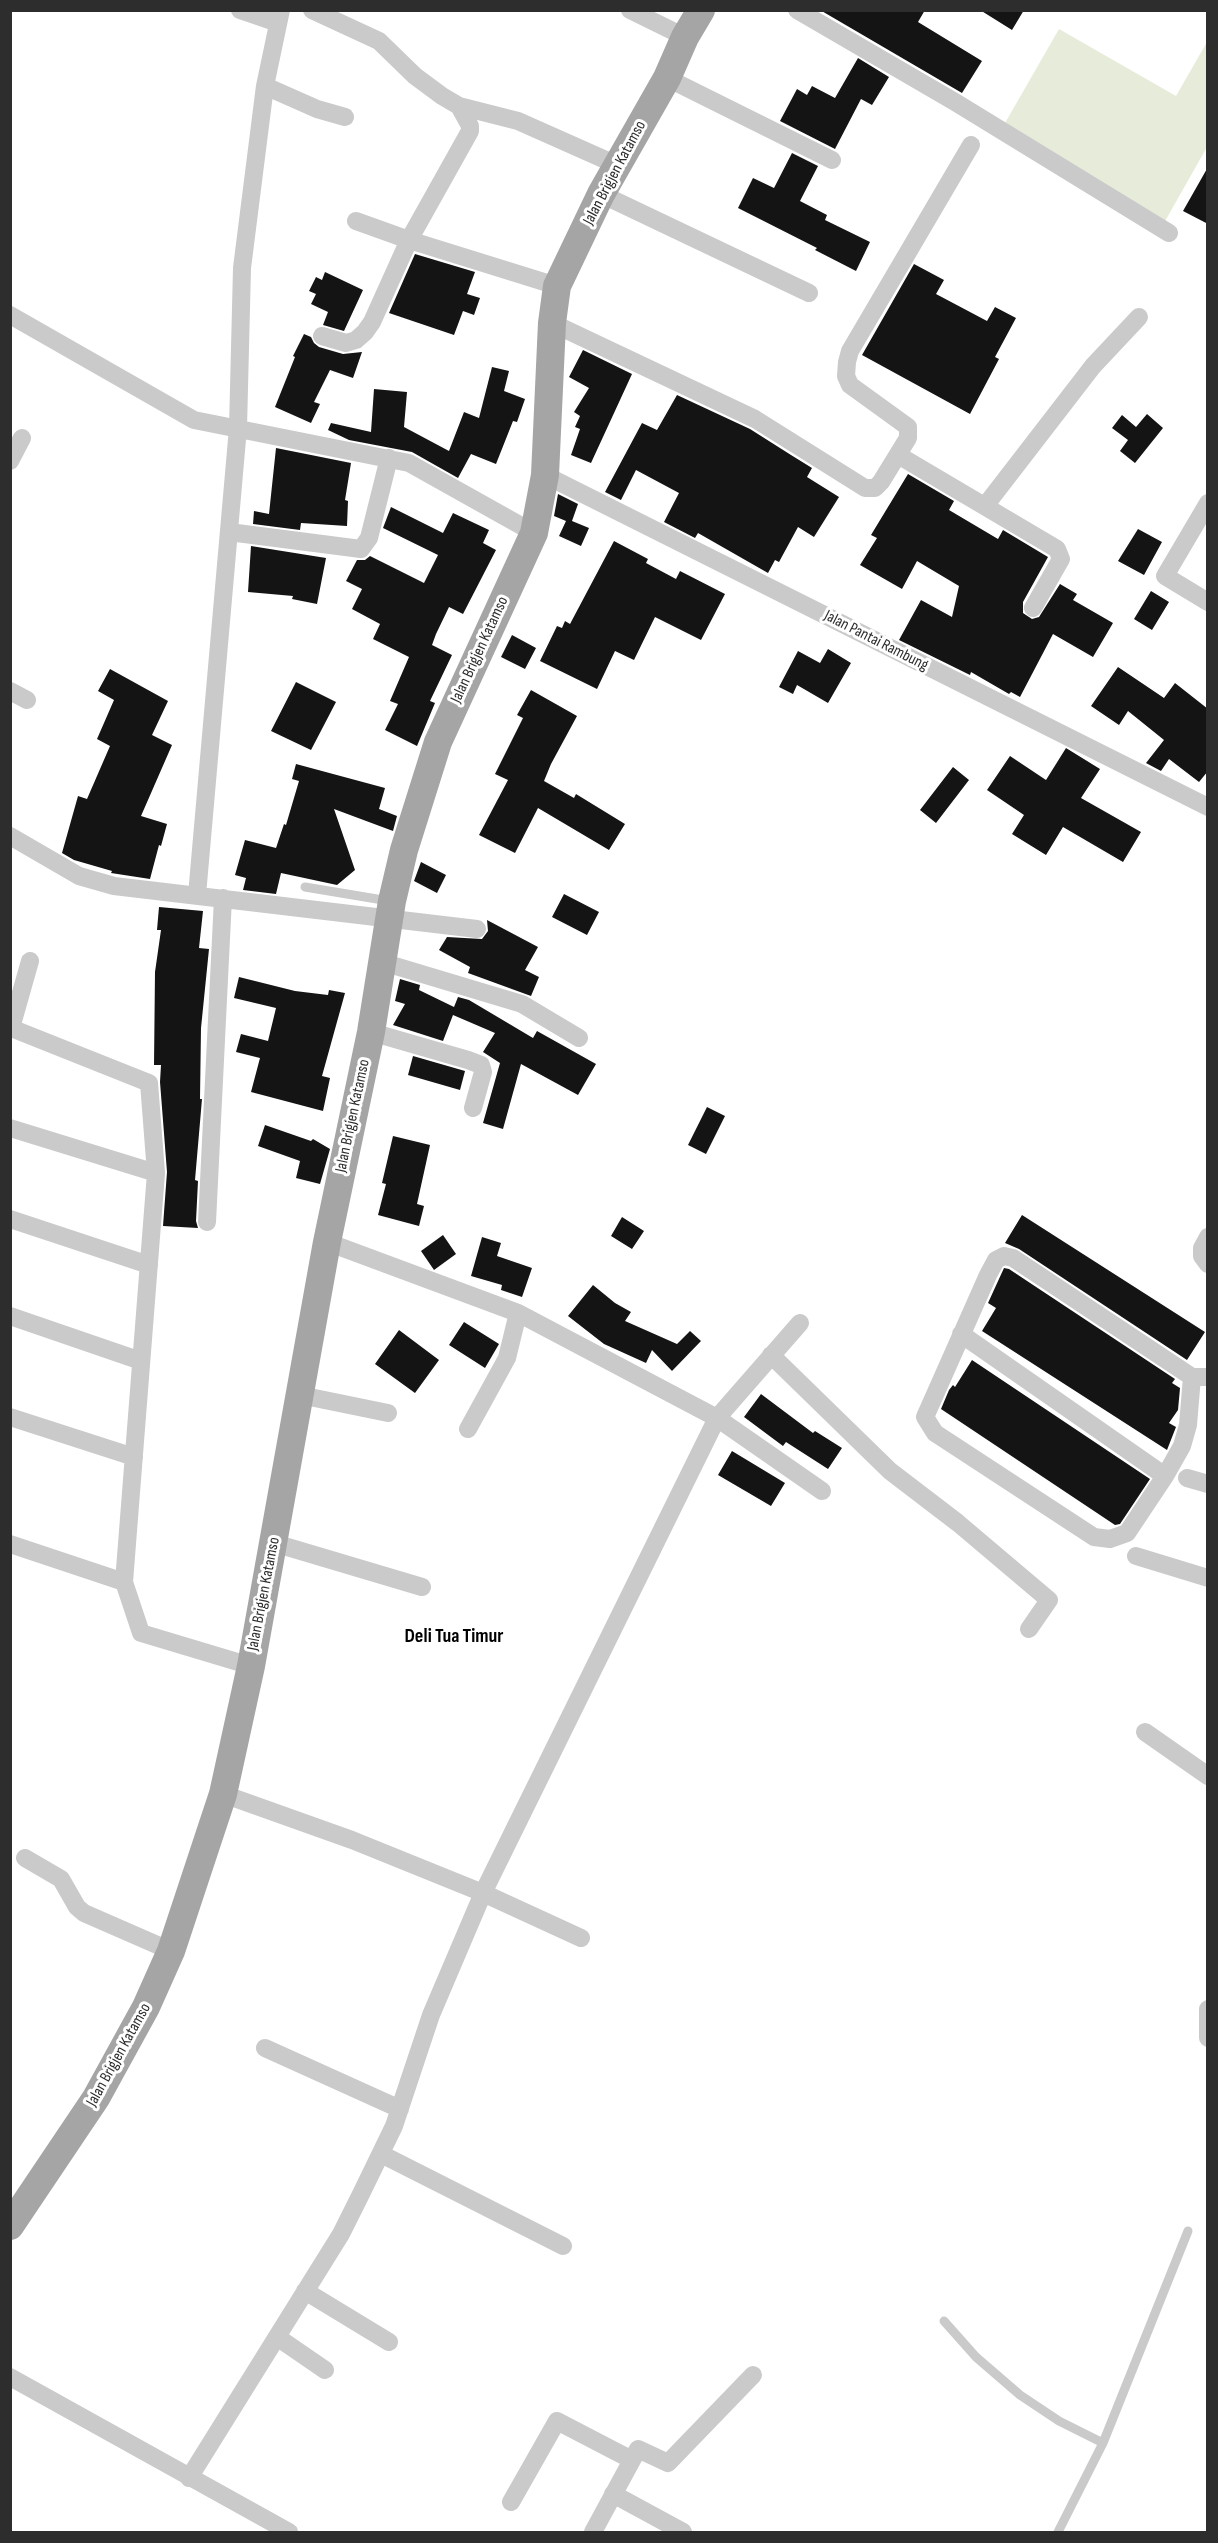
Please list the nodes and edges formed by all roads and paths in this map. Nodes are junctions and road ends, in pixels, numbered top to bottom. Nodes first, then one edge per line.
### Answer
1 (240, 10) edge
2 (312, 10) edge
3 (630, 10) edge
4 (701, 10) edge
5 (797, 10) edge
6 (280, 17) edge
7 (685, 38) junction
8 (667, 78) junction
9 (264, 86) junction
10 (459, 106) junction
11 (345, 117) dead end
12 (971, 145) dead end
13 (832, 160) dead end
14 (617, 165) junction
15 (601, 194) junction
16 (356, 221) dead end
17 (1169, 233) dead end
18 (409, 240) junction
19 (557, 286) junction
20 (809, 293) dead end
21 (10, 315) edge
22 (1140, 317) dead end
23 (552, 323) junction
24 (322, 336) dead end
25 (238, 428) junction
26 (22, 438) dead end
27 (898, 455) junction
28 (389, 458) junction
29 (10, 461) edge
30 (545, 475) junction
31 (1208, 503) edge
32 (985, 506) junction
33 (229, 532) junction
34 (534, 533) junction
35 (1208, 602) edge
36 (1033, 608) dead end
37 (10, 691) edge
38 (27, 700) dead end
39 (1208, 807) edge
40 (10, 836) edge
41 (305, 887) dead end
42 (197, 895) junction
43 (223, 898) junction
44 (391, 910) junction
45 (477, 929) dead end
46 (30, 961) dead end
47 (382, 962) junction
48 (371, 1032) junction
49 (579, 1038) dead end
50 (473, 1108) dead end
51 (10, 1128) edge
52 (156, 1173) junction
53 (10, 1219) edge
54 (207, 1222) dead end
55 (1208, 1237) edge
56 (327, 1242) junction
57 (1208, 1264) edge
58 (149, 1265) junction
59 (518, 1313) junction
60 (10, 1316) edge
61 (800, 1323) dead end
62 (962, 1334) junction
63 (771, 1355) junction
64 (141, 1361) junction
65 (1199, 1377) edge
66 (300, 1395) junction
67 (388, 1413) dead end
68 (10, 1417) edge
69 (717, 1419) junction
70 (468, 1429) dead end
71 (134, 1457) junction
72 (1165, 1476) junction
73 (1187, 1478) dead end
74 (1208, 1484) edge
75 (822, 1491) dead end
76 (274, 1543) junction
77 (10, 1544) edge
78 (1136, 1556) dead end
79 (1208, 1578) edge
80 (124, 1582) junction
81 (422, 1587) dead end
82 (1029, 1629) dead end
83 (251, 1666) junction
84 (1145, 1732) dead end
85 (1208, 1776) edge
86 (223, 1794) junction
87 (25, 1858) dead end
88 (483, 1893) junction
89 (581, 1938) dead end
90 (171, 1951) junction
91 (1208, 2009) edge
92 (1208, 2038) edge
93 (265, 2048) dead end
94 (400, 2109) junction
95 (381, 2154) junction
96 (10, 2226) edge
97 (1188, 2231) dead end
98 (563, 2246) dead end
99 (305, 2291) junction
100 (944, 2321) dead end
101 (277, 2337) junction
102 (389, 2342) dead end
103 (325, 2370) dead end
104 (753, 2375) dead end
105 (10, 2377) edge
106 (1103, 2443) junction
107 (632, 2460) junction
108 (189, 2478) junction
109 (613, 2494) junction
110 (511, 2502) dead end
111 (289, 2532) edge
112 (592, 2532) edge
113 (683, 2532) edge
114 (1058, 2532) edge

1 - 6 street
2 - 10 street
3 - 7 street
4 - 7 main road, Jalan Brigjen Katamso
5 - 17 street
6 - 9 street
7 - 8 main road, Jalan Brigjen Katamso
8 - 13 street
8 - 14 main road, Jalan Brigjen Katamso
9 - 11 street
9 - 25 street
10 - 14 street
10 - 18 street
12 - 27 street
14 - 15 main road, Jalan Brigjen Katamso
15 - 19 main road, Jalan Brigjen Katamso
15 - 20 street
16 - 18 street
18 - 19 street
18 - 24 street
19 - 23 main road, Jalan Brigjen Katamso
21 - 25 street
22 - 32 street
23 - 27 street
23 - 30 main road, Jalan Brigjen Katamso
25 - 28 street
25 - 33 street
26 - 29 street
27 - 32 street
28 - 33 street
28 - 34 street
30 - 34 main road, Jalan Brigjen Katamso
30 - 39 street, Jalan Pantai Rambung
31 - 35 street
32 - 36 street
33 - 42 street
34 - 44 main road, Jalan Brigjen Katamso
37 - 38 street
40 - 42 street
41 - 44 lane
42 - 43 street
43 - 44 street
43 - 54 street
44 - 45 street
44 - 47 main road, Jalan Brigjen Katamso
46 - 52 street
47 - 48 main road, Jalan Brigjen Katamso
47 - 49 street
48 - 50 street
48 - 56 main road, Jalan Brigjen Katamso
51 - 52 street
52 - 58 street
53 - 58 street
55 - 57 street
56 - 59 street
56 - 66 main road, Jalan Brigjen Katamso
58 - 64 street
59 - 69 street
59 - 70 street
60 - 64 street
61 - 63 street
62 - 65 street
62 - 72 street
62 - 72 street
63 - 69 street
63 - 82 street
64 - 71 street
65 - 72 street
66 - 67 street
66 - 76 main road, Jalan Brigjen Katamso
68 - 71 street
69 - 75 street
69 - 88 street
71 - 80 street
73 - 74 street
76 - 81 street
76 - 83 main road, Jalan Brigjen Katamso
77 - 80 street
78 - 79 street
80 - 83 street
83 - 86 main road, Jalan Brigjen Katamso
84 - 85 street
86 - 88 street
86 - 90 main road, Jalan Brigjen Katamso
87 - 90 street
88 - 89 street
88 - 94 street
90 - 96 main road, Jalan Brigjen Katamso
91 - 92 street
93 - 94 street
94 - 95 street
95 - 98 street
95 - 99 street
97 - 106 lane
99 - 101 street
99 - 102 street
100 - 106 lane
101 - 103 street
101 - 108 street
104 - 107 street
105 - 108 street
106 - 114 lane
107 - 109 street
107 - 110 street
108 - 111 street
109 - 112 street
109 - 113 street

